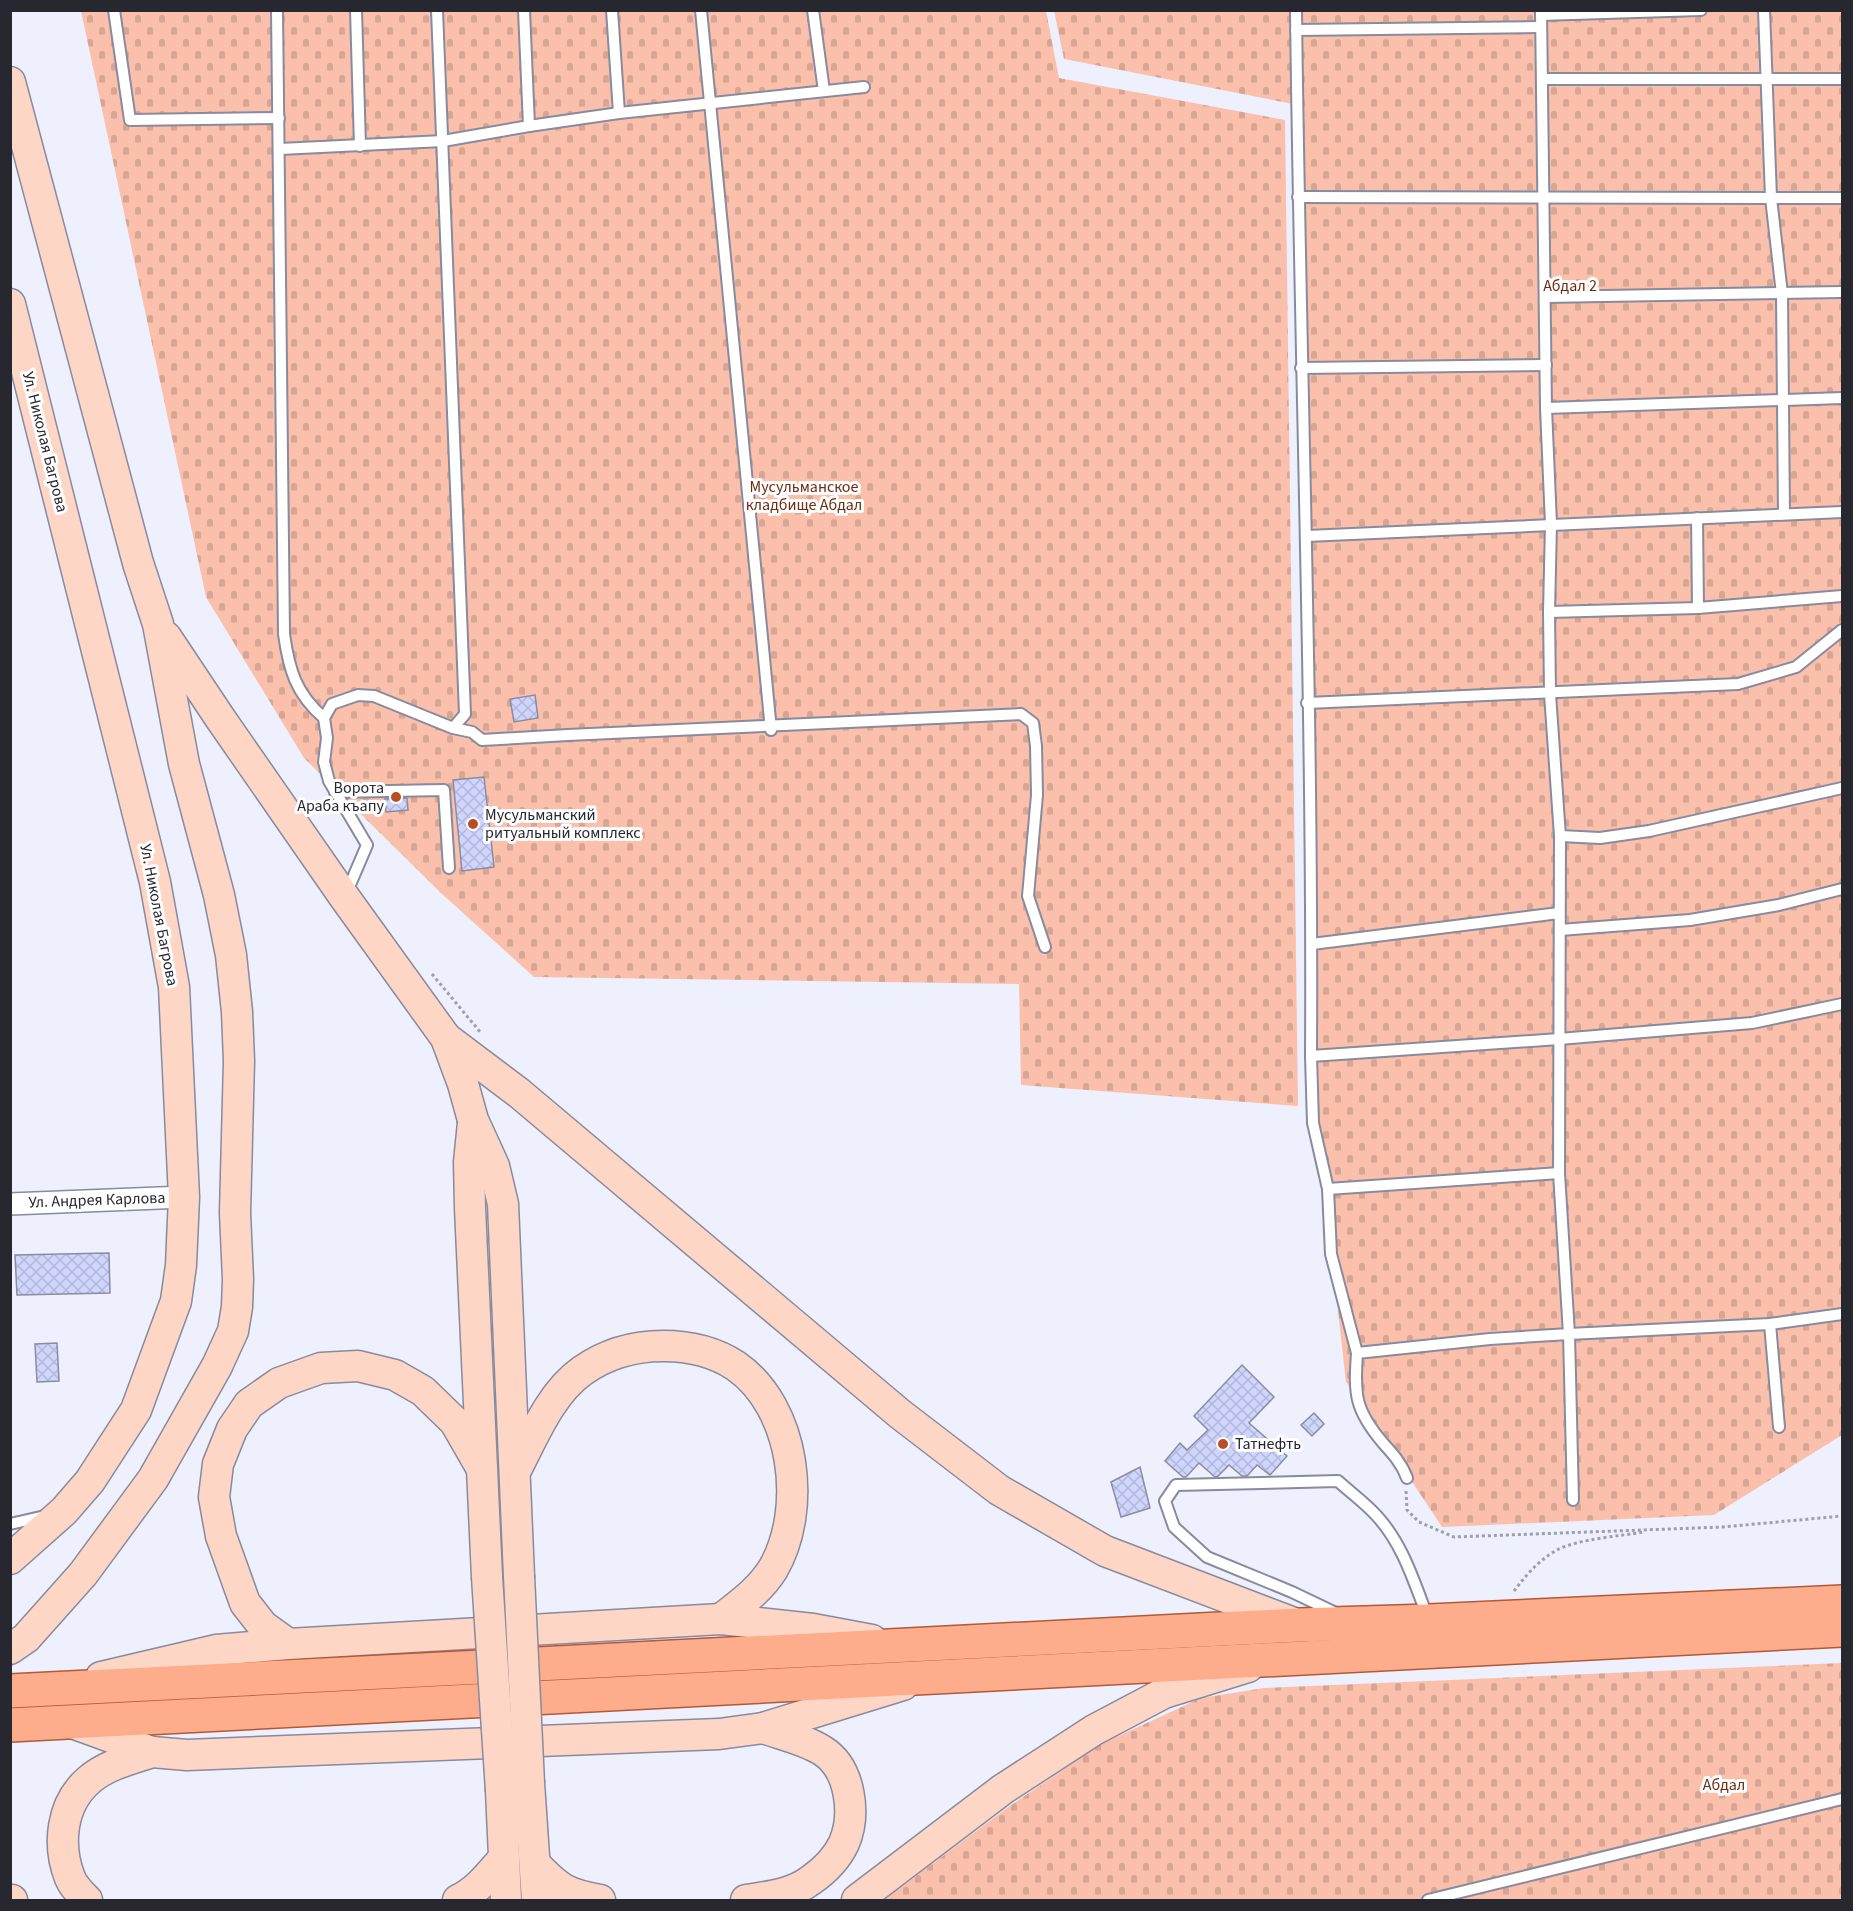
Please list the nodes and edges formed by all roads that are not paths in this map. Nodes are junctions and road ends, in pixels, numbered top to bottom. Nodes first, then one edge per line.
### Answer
1 (114, 10) edge
2 (277, 10) edge
3 (356, 10) edge
4 (438, 10) edge
5 (524, 10) edge
6 (612, 10) edge
7 (701, 10) edge
8 (813, 10) edge
9 (1296, 10) edge
10 (1701, 10) edge
11 (1764, 10) edge
12 (1541, 13) edge
13 (1541, 27) junction
14 (1296, 30) junction
15 (1542, 79) junction
16 (1766, 79) junction
17 (1842, 79) edge
18 (10, 82) edge
19 (864, 87) dead end
20 (824, 91) junction
21 (709, 103) junction
22 (619, 113) junction
23 (279, 118) junction
24 (529, 126) junction
25 (443, 141) junction
26 (360, 146) junction
27 (280, 148) junction
28 (1298, 197) junction
29 (1544, 197) junction
30 (1771, 198) junction
31 (1842, 198) edge
32 (1842, 292) edge
33 (1782, 294) junction
34 (1545, 297) junction
35 (10, 304) edge
36 (1546, 365) junction
37 (1301, 368) junction
38 (1842, 398) edge
39 (1783, 401) junction
40 (1546, 408) junction
41 (1842, 512) edge
42 (1784, 514) junction
43 (1697, 518) junction
44 (1551, 524) junction
45 (1307, 536) junction
46 (1842, 596) edge
47 (1698, 608) junction
48 (1549, 612) junction
49 (158, 624) junction
50 (1842, 630) edge
51 (1550, 694) junction
52 (1307, 703) junction
53 (324, 718) junction
54 (453, 728) junction
55 (770, 728) junction
56 (1842, 788) edge
57 (335, 792) junction
58 (1560, 836) junction
59 (449, 868) dead end
60 (1842, 889) edge
61 (345, 898) junction
62 (1559, 913) junction
63 (1560, 930) junction
64 (1311, 944) junction
65 (1045, 947) dead end
66 (1842, 1004) edge
67 (446, 1038) junction
68 (1559, 1040) junction
69 (1311, 1056) junction
70 (473, 1119) junction
71 (1559, 1173) junction
72 (1328, 1189) junction
73 (184, 1197) junction
74 (10, 1204) edge
75 (1842, 1314) edge
76 (1770, 1324) junction
77 (1569, 1334) junction
78 (1357, 1353) junction
79 (1779, 1427) dead end
80 (482, 1469) junction
81 (515, 1471) junction
82 (1407, 1478) road end
83 (1573, 1500) dead end
84 (64, 1511) junction
85 (10, 1524) edge
86 (10, 1559) edge
87 (1842, 1602) edge
88 (721, 1619) junction
89 (1429, 1622) junction
90 (1357, 1624) junction
91 (1299, 1625) junction
92 (1842, 1630) edge
93 (288, 1644) junction
94 (904, 1645) junction
95 (10, 1649) edge
96 (1275, 1659) junction
97 (933, 1676) junction
98 (48, 1689) junction
99 (10, 1691) edge
100 (69, 1722) junction
101 (10, 1725) edge
102 (763, 1728) junction
103 (152, 1752) junction
104 (1842, 1799) edge
105 (504, 1858) junction
106 (535, 1864) junction
107 (87, 1900) edge
108 (459, 1900) edge
109 (506, 1900) edge
110 (537, 1900) edge
111 (600, 1900) edge
112 (746, 1900) edge
113 (857, 1900) edge
114 (1428, 1900) edge

1 - 23 lane
2 - 23 lane
3 - 26 lane
4 - 25 lane
5 - 24 lane
6 - 22 lane
7 - 21 lane
8 - 20 lane
9 - 14 lane
10 - 12 lane
11 - 16 lane
12 - 13 lane
13 - 14 lane
13 - 15 lane
14 - 28 lane
15 - 16 lane
15 - 29 lane
16 - 17 lane
16 - 30 lane
18 - 49 main road
19 - 20 lane
20 - 21 lane
21 - 22 lane
21 - 55 lane
22 - 24 lane
23 - 27 lane
24 - 25 lane
25 - 26 lane
25 - 54 lane
26 - 27 lane
27 - 53 lane
28 - 29 lane
28 - 37 lane
29 - 30 lane
29 - 34 lane
30 - 31 lane
30 - 33 lane
32 - 33 lane
33 - 34 lane
33 - 39 lane
34 - 36 lane
35 - 73 main road, Ул. Николая Багрова
36 - 37 lane
36 - 40 lane
37 - 45 lane
38 - 39 lane
39 - 40 lane
39 - 42 lane
40 - 44 lane
41 - 42 lane
42 - 43 lane
43 - 44 lane
43 - 47 lane
44 - 45 lane
44 - 48 lane
45 - 52 lane
46 - 47 lane
47 - 48 lane
48 - 51 lane
49 - 61 main road
49 - 95 main road
50 - 51 lane
51 - 52 lane
51 - 58 lane
52 - 64 lane
53 - 54 lane
53 - 57 lane
54 - 55 lane
55 - 65 lane
56 - 58 lane
57 - 59 lane
57 - 61 lane
58 - 62 lane
60 - 63 lane
61 - 67 main road
62 - 63 lane
62 - 64 lane
63 - 68 lane
64 - 69 lane
66 - 68 lane
67 - 70 main road
67 - 91 main road
68 - 69 lane
68 - 71 lane
69 - 72 lane
70 - 80 main road
70 - 81 main road
71 - 72 lane
71 - 77 lane
72 - 78 lane
73 - 74 street, Ул. Андрея Карлова
73 - 84 main road, Ул. Николая Багрова
75 - 76 lane
76 - 77 lane
76 - 79 lane
77 - 78 lane
77 - 83 lane
78 - 82 lane
80 - 93 main road
80 - 105 main road, bridge
81 - 88 main road
81 - 106 main road, bridge
84 - 85 lane
84 - 86 main road, Ул. Николая Багрова
87 - 89 main road
88 - 93 main road
88 - 94 main road
89 - 90 main road
89 - 90 lane
90 - 91 main road
91 - 94 main road
92 - 96 main road
93 - 98 main road
94 - 98 main road
96 - 97 main road
96 - 113 main road
97 - 100 main road
97 - 102 main road
98 - 99 main road
100 - 101 main road
100 - 103 main road
102 - 103 main road
102 - 112 main road
103 - 107 main road
104 - 114 lane
105 - 108 main road
105 - 109 main road
106 - 110 main road
106 - 111 main road

